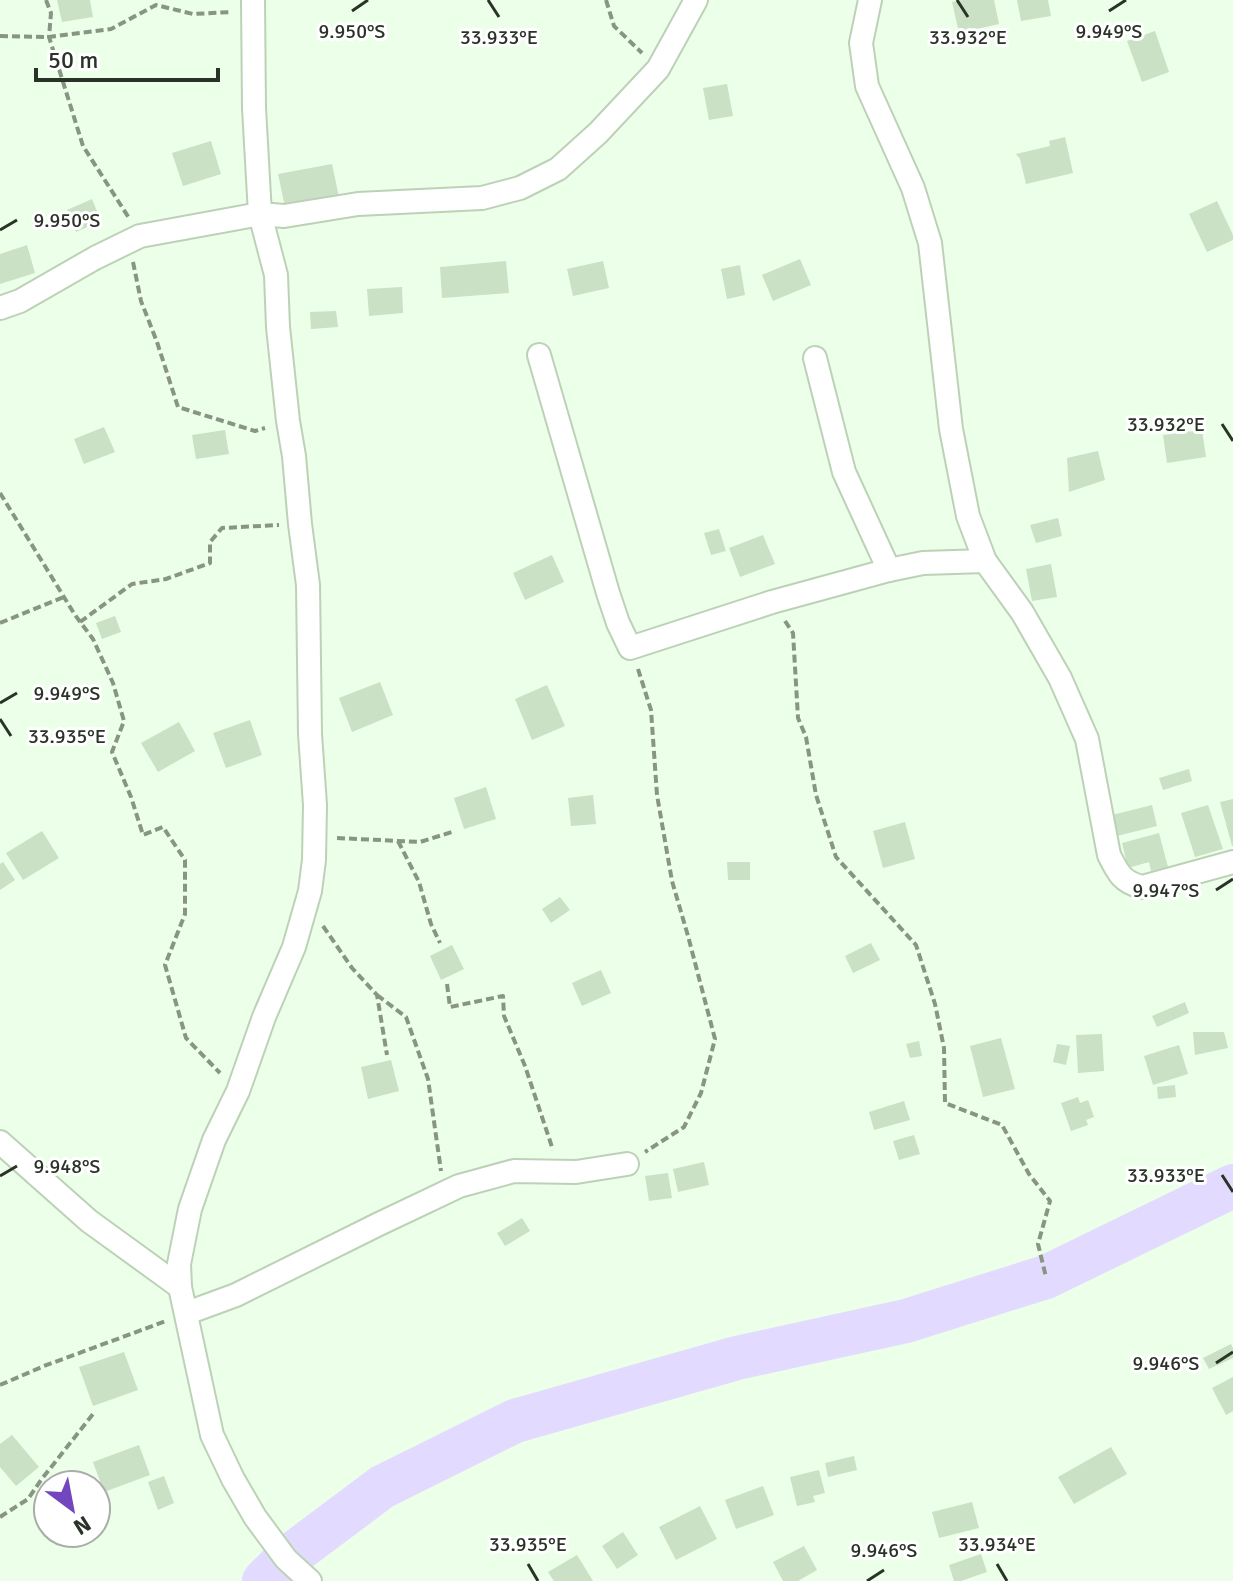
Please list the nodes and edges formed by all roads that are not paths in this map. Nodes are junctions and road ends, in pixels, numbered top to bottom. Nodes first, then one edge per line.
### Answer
1 (696, 0) edge
2 (870, 0) edge
3 (253, 6) edge
4 (260, 214) junction
5 (0, 308) edge
6 (539, 355) dead end
7 (815, 358) dead end
8 (985, 561) junction
9 (889, 570) junction
10 (1233, 862) edge
11 (0, 1142) edge
12 (627, 1164) road end
13 (180, 1287) junction
14 (187, 1313) junction
15 (310, 1581) edge

1 - 4 street
2 - 8 street
3 - 4 street
4 - 5 street
4 - 13 street
6 - 9 street
7 - 9 street
8 - 9 street
8 - 10 street
11 - 13 street
12 - 14 street
13 - 14 street
14 - 15 street

